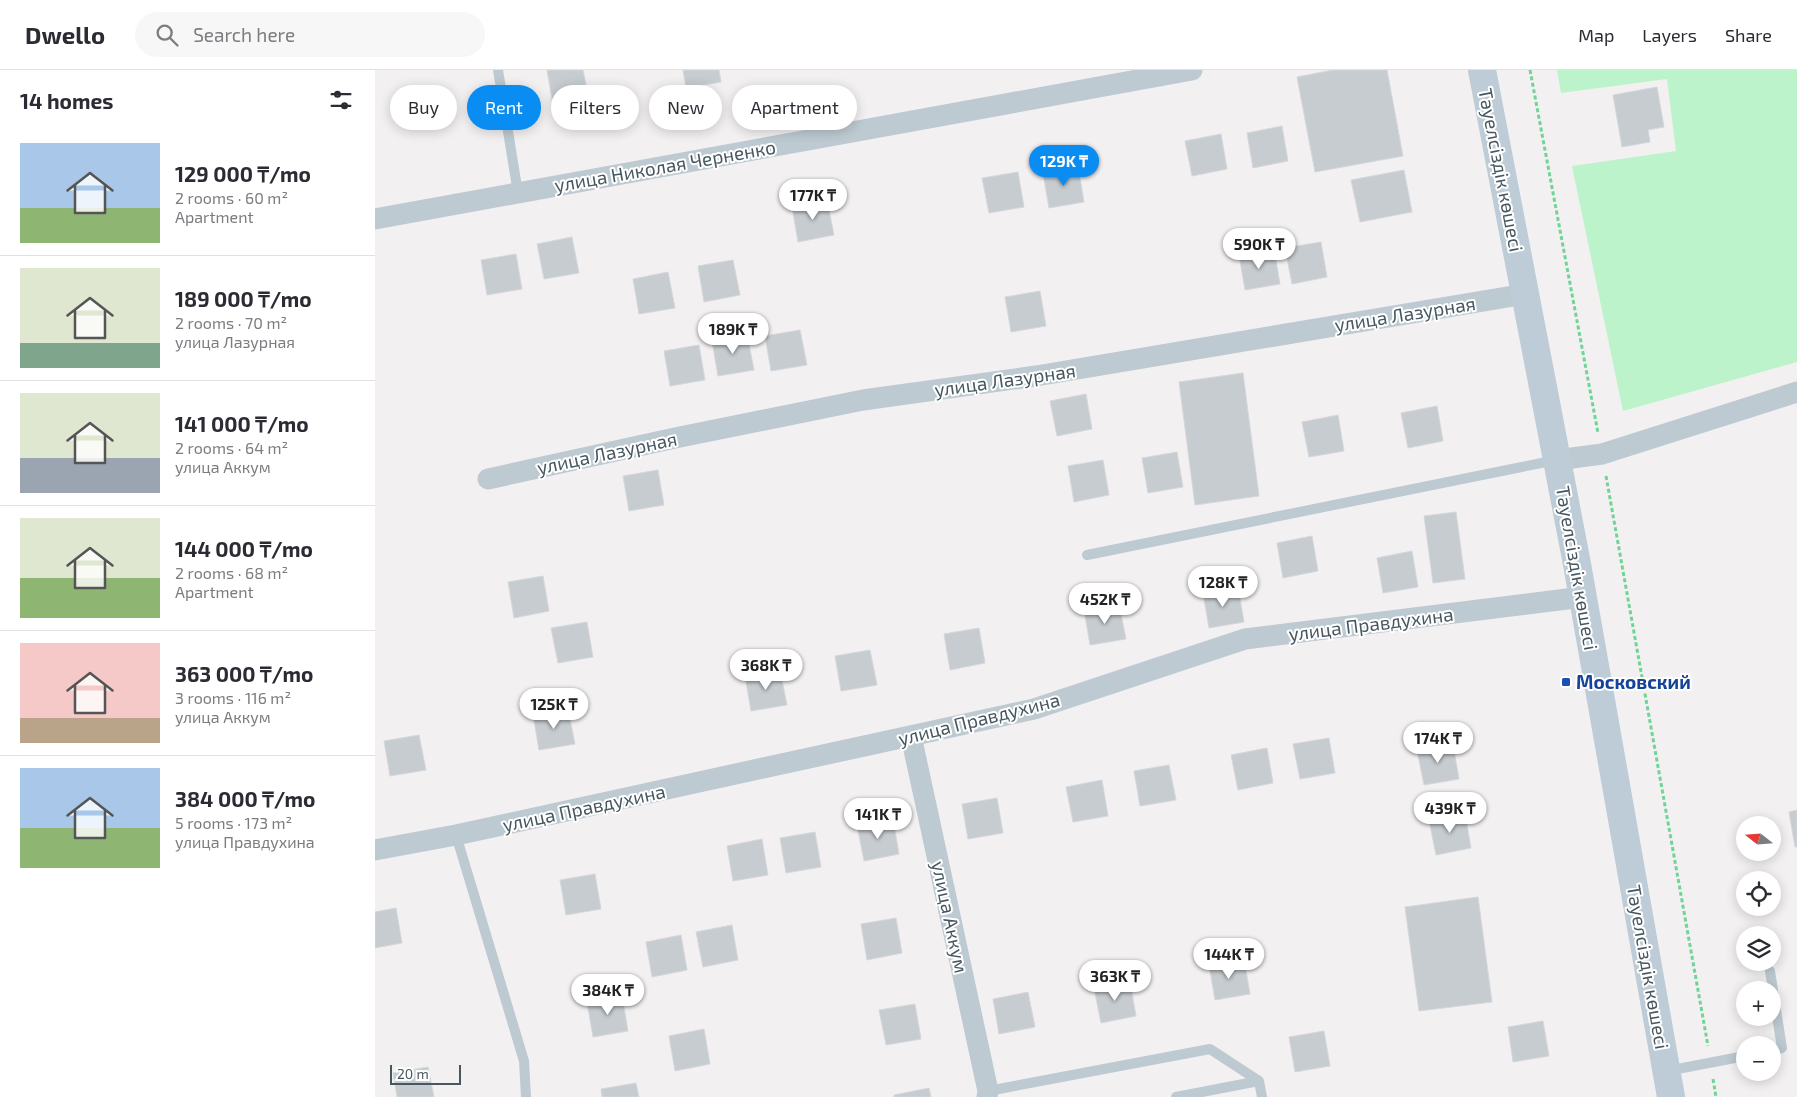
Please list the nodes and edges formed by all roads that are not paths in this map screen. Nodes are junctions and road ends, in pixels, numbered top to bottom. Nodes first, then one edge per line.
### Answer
1 (497, 70) edge
2 (1191, 70) edge
3 (1482, 70) edge
4 (518, 193) junction
5 (375, 219) edge
6 (1525, 294) junction
7 (1797, 392) edge
8 (1557, 460) junction
9 (488, 479) dead end
10 (1087, 555) dead end
11 (1583, 598) junction
12 (911, 736) junction
13 (456, 836) junction
14 (375, 850) edge
15 (1770, 971) dead end
16 (1780, 1036) edge
17 (1736, 1058) edge
18 (1259, 1081) junction
19 (1668, 1084) edge
20 (987, 1094) edge
21 (526, 1097) edge
22 (1176, 1097) edge
23 (1262, 1097) edge

1 - 4 lane
2 - 4 street, улица Николая Черненко
3 - 6 main road, Тәуелсіздік көшесі
4 - 5 street, улица Николая Черненко
6 - 8 main road, Тәуелсіздік көшесі
6 - 9 street, улица Лазурная
7 - 8 street
8 - 10 lane
8 - 11 main road, Тәуелсіздік көшесі
11 - 12 street, улица Правдухина
11 - 19 main road, Тәуелсіздік көшесі
12 - 13 street, улица Правдухина
12 - 20 street, улица Аккум
13 - 14 street, улица Правдухина
13 - 21 lane
15 - 16 lane
17 - 19 lane
18 - 20 lane
18 - 22 lane
18 - 23 lane

